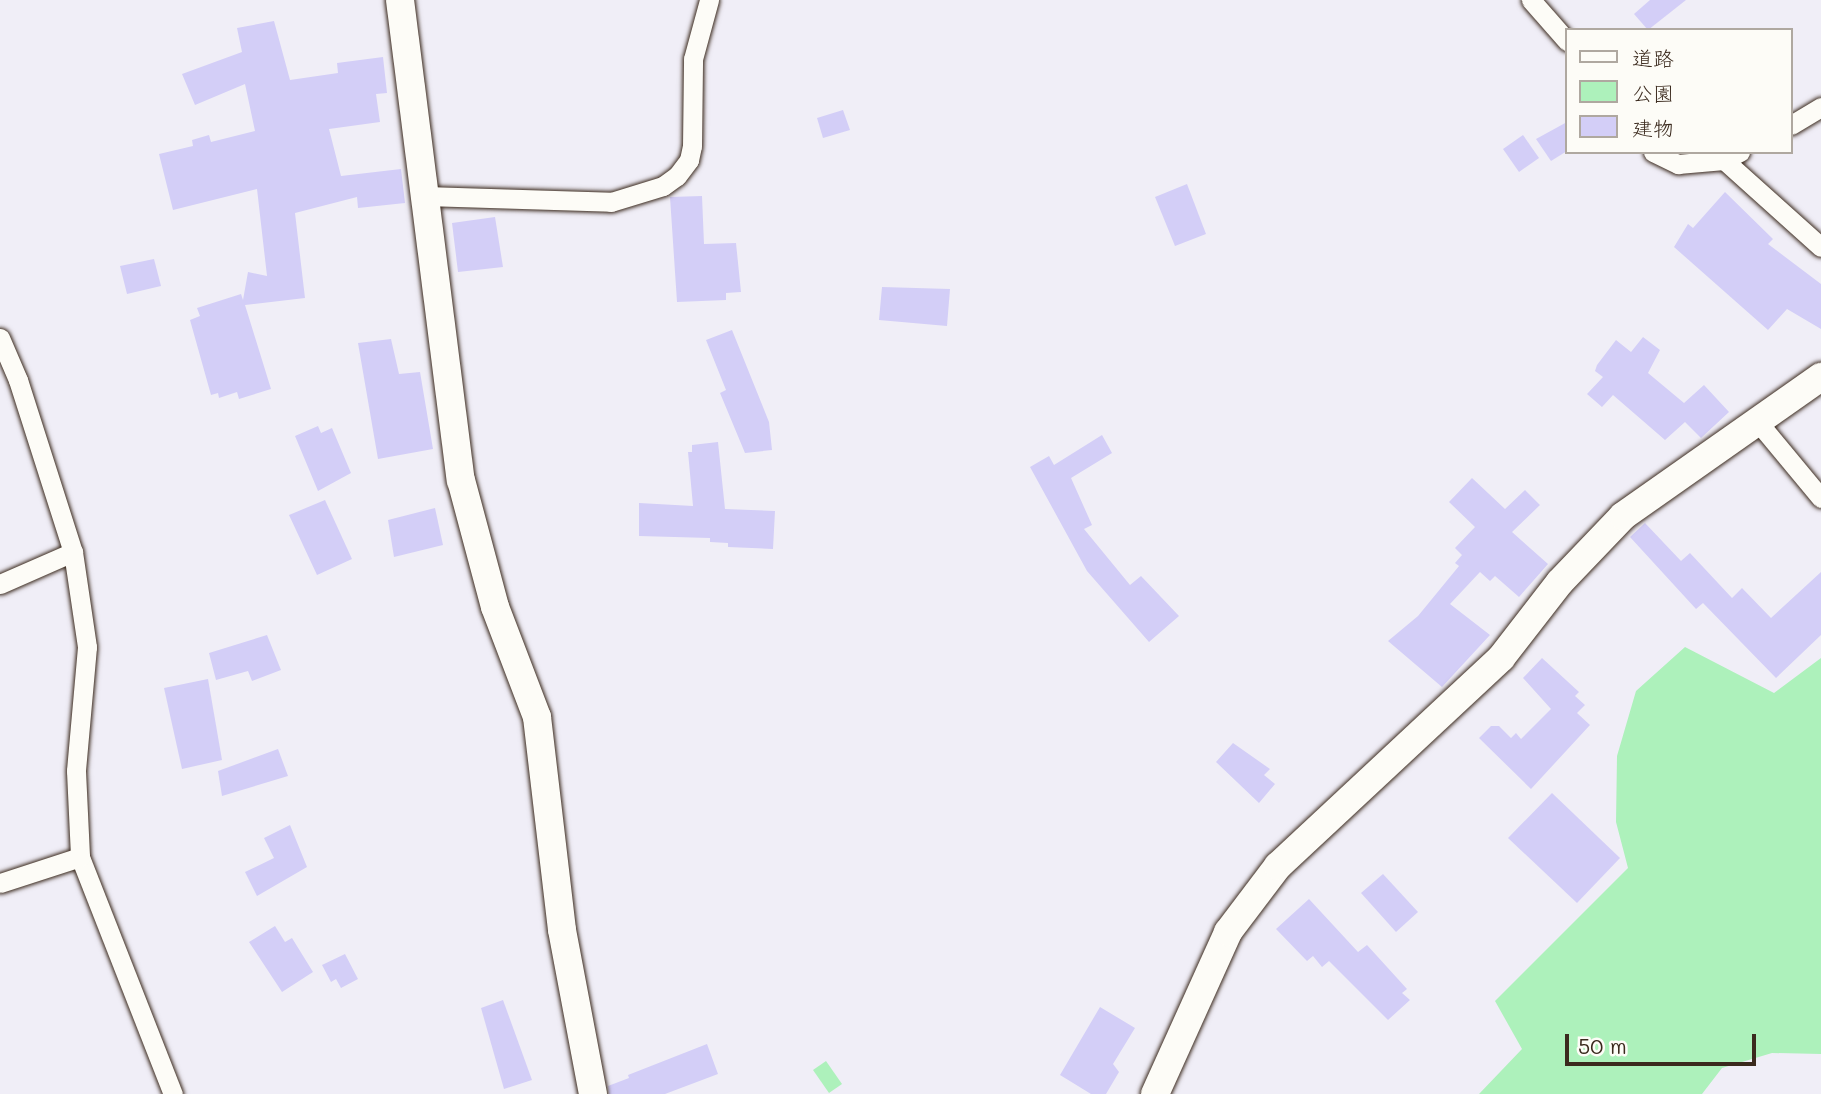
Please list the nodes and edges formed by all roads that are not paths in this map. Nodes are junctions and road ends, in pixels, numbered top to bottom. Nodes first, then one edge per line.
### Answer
1 (400, 0) edge
2 (709, 0) edge
3 (1531, 0) edge
4 (1566, 40) edge
5 (1821, 107) edge
6 (1793, 124) edge
7 (1657, 154) edge
8 (1732, 156) edge
9 (425, 196) junction
10 (1821, 247) edge
11 (0, 338) edge
12 (1821, 377) edge
13 (1757, 421) junction
14 (1821, 498) edge
15 (74, 551) junction
16 (0, 584) edge
17 (80, 857) junction
18 (0, 883) edge
19 (173, 1094) edge
20 (593, 1094) edge
21 (1155, 1094) edge

1 - 9 street
2 - 9 street
3 - 4 street
5 - 6 street
7 - 8 street
8 - 10 street
9 - 20 street
11 - 15 street
12 - 13 street
13 - 14 street
13 - 21 street
15 - 16 street
15 - 17 street
17 - 18 street
17 - 19 street

